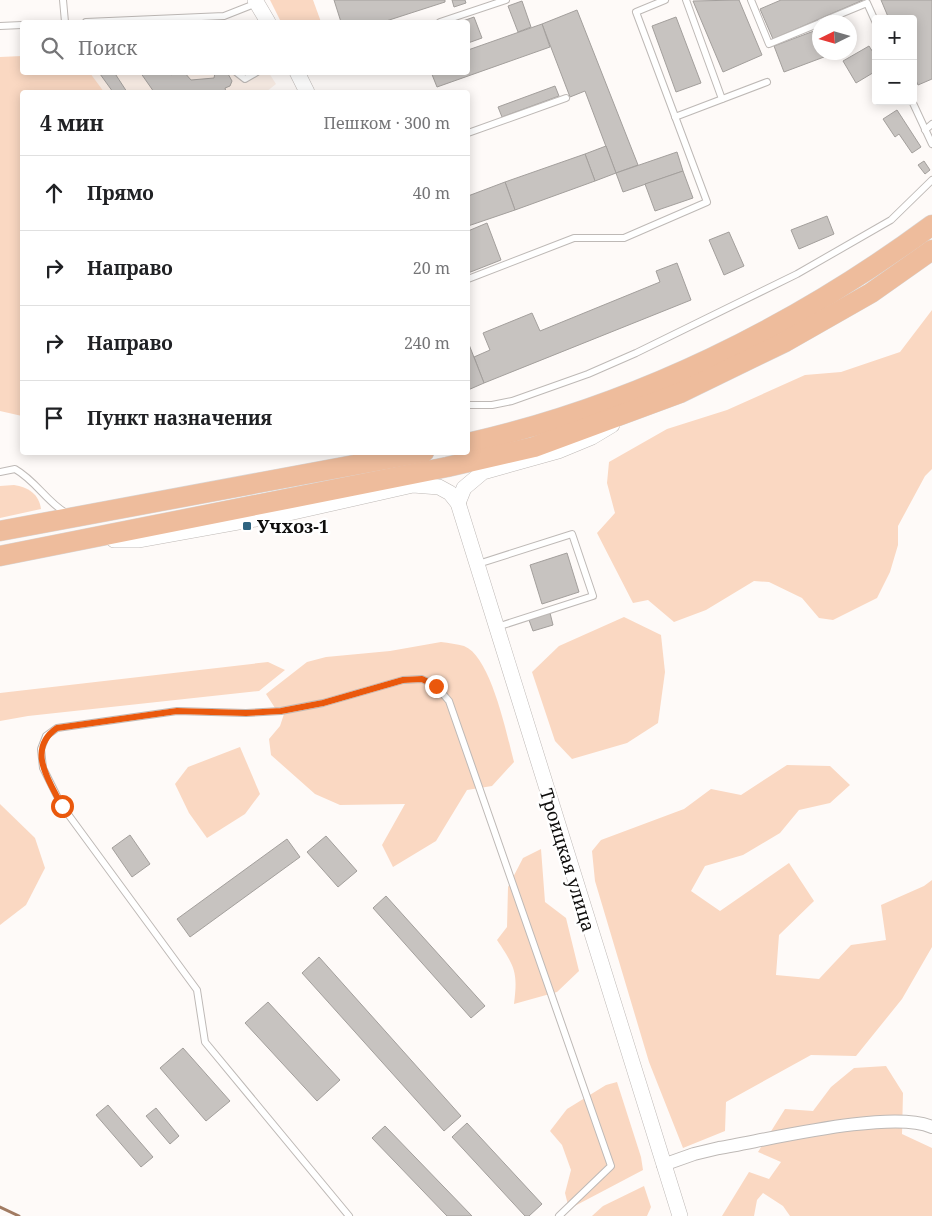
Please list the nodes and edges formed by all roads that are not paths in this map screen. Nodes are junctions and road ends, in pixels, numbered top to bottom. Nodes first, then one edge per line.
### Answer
1 (63, 0) edge
2 (506, 0) edge
3 (665, 0) edge
4 (686, 0) edge
5 (751, 0) edge
6 (256, 2) edge
7 (839, 15) edge
8 (873, 15) edge
9 (65, 20) edge
10 (132, 20) edge
11 (267, 20) edge
12 (446, 20) edge
13 (20, 25) edge
14 (0, 26) edge
15 (812, 26) edge
16 (240, 75) edge
17 (252, 75) edge
18 (298, 75) edge
19 (767, 82) dead end
20 (306, 90) edge
21 (566, 98) dead end
22 (722, 99) junction
23 (914, 105) edge
24 (675, 117) junction
25 (932, 124) edge
26 (925, 130) junction
27 (470, 132) edge
28 (932, 144) edge
29 (932, 180) edge
30 (932, 225) edge
31 (932, 250) edge
32 (470, 278) edge
33 (470, 405) edge
34 (593, 408) junction
35 (634, 412) junction
36 (470, 433) edge
37 (470, 442) edge
38 (361, 455) edge
39 (408, 455) edge
40 (0, 472) edge
41 (250, 485) junction
42 (458, 503) junction
43 (73, 518) junction
44 (0, 531) edge
45 (80, 540) junction
46 (0, 556) edge
47 (477, 565) junction
48 (496, 627) junction
49 (932, 1127) edge
50 (663, 1165) junction
51 (349, 1216) edge
52 (559, 1216) edge
53 (680, 1216) edge

1 - 9 lane
2 - 12 lane
3 - 24 lane
4 - 22 lane
5 - 15 lane
6 - 10 lane
6 - 11 street
7 - 8 lane
13 - 14 lane
16 - 17 lane
18 - 20 street
19 - 22 lane
21 - 27 lane
22 - 24 lane
23 - 26 lane
24 - 32 lane
25 - 26 lane
26 - 28 lane
29 - 33 lane
30 - 34 highway
31 - 35 highway
34 - 36 street
34 - 37 highway
35 - 42 street
35 - 45 highway
38 - 41 street
39 - 41 highway
40 - 43 lane
41 - 43 highway
42 - 45 street
42 - 47 street, Троицкая улица
43 - 44 highway
45 - 46 highway
47 - 48 street, Троицкая улица
47 - 48 lane
48 - 50 street, Троицкая улица
49 - 50 street
50 - 53 street, Троицкая улица
51 - 52 lane

